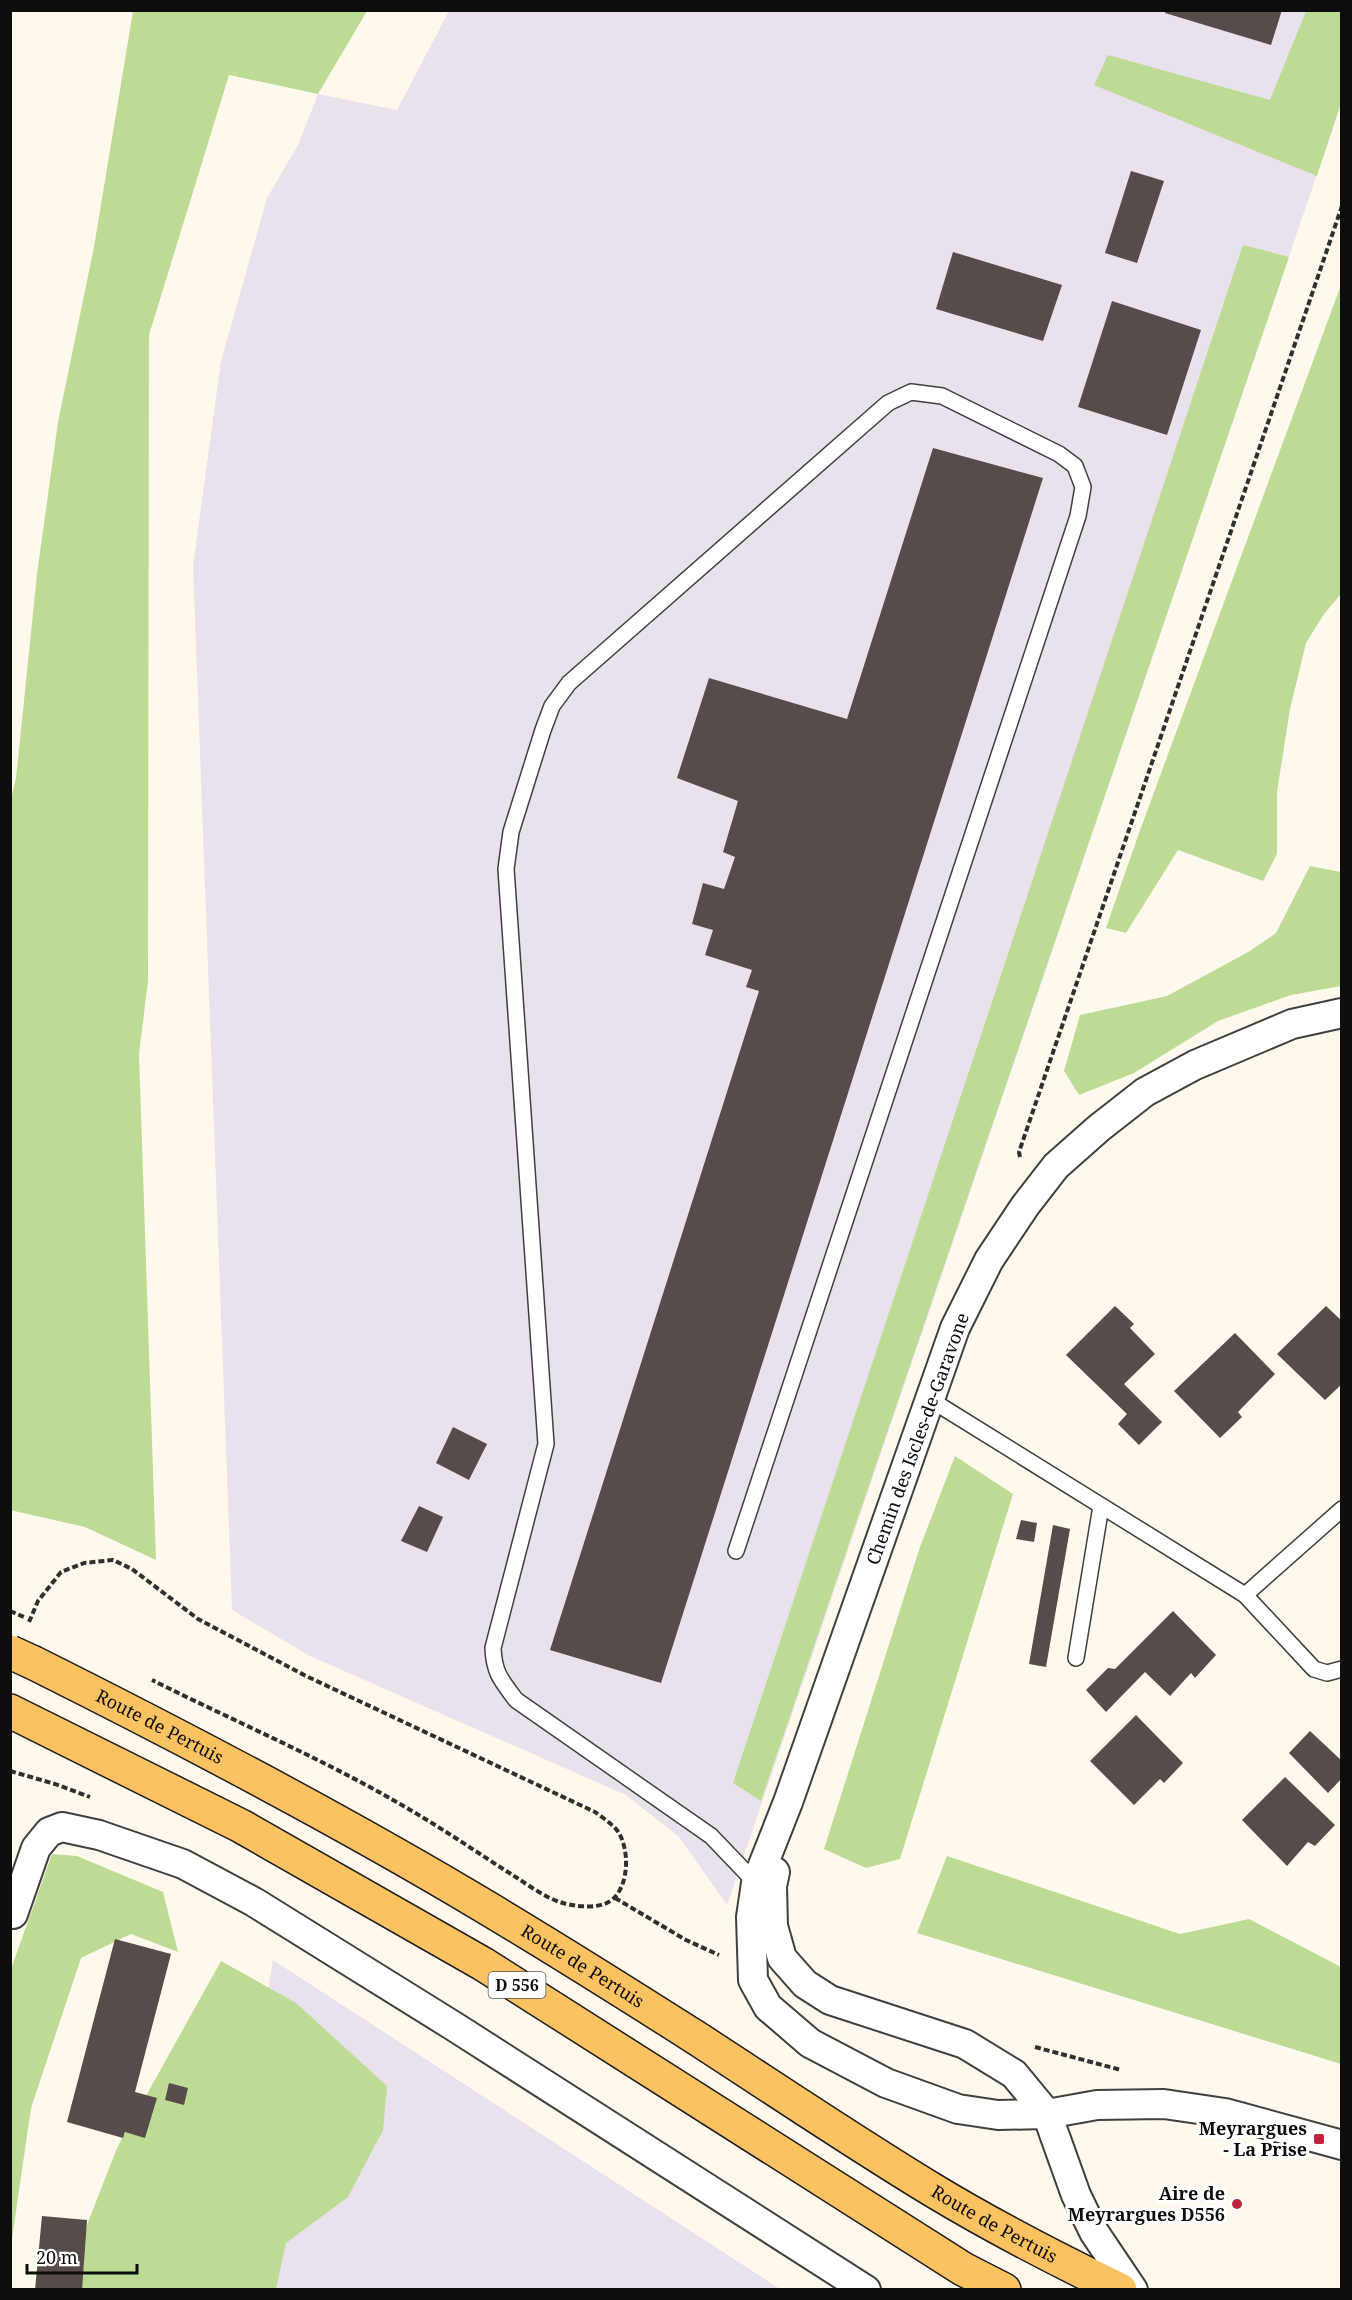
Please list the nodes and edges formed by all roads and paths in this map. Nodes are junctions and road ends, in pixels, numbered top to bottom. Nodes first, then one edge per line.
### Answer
1 (1341, 206) edge
2 (1341, 1013) edge
3 (1025, 1206) junction
4 (931, 1400) junction
5 (1101, 1506) junction
6 (1341, 1509) edge
7 (736, 1551) dead end
8 (1245, 1595) junction
9 (29, 1623) dead end
10 (22, 1657) edge
11 (1076, 1658) dead end
12 (1341, 1669) edge
13 (142, 1675) dead end
14 (11, 1711) edge
15 (788, 1802) junction
16 (756, 1883) junction
17 (615, 1898) junction
18 (12, 1917) edge
19 (752, 1969) junction
20 (1026, 2044) dead end
21 (1124, 2071) dead end
22 (1047, 2114) junction
23 (1341, 2145) edge
24 (866, 2289) edge
25 (1004, 2289) edge
26 (1120, 2289) edge
27 (1133, 2289) edge

1 - 3 path
2 - 3 street, Chemin des Iscles-de-Garavone
3 - 4 street, Chemin des Iscles-de-Garavone
4 - 5 lane
4 - 15 street, Chemin des Iscles-de-Garavone
5 - 8 lane
5 - 11 lane
6 - 8 lane
7 - 16 lane
8 - 12 lane
9 - 17 path
10 - 26 main road, Route de Pertuis / D 556
13 - 17 path
14 - 25 main road, D 556
15 - 16 street
15 - 22 street
16 - 19 street
17 - 19 path
18 - 24 street
19 - 22 street
20 - 21 path
22 - 23 street
22 - 27 street

